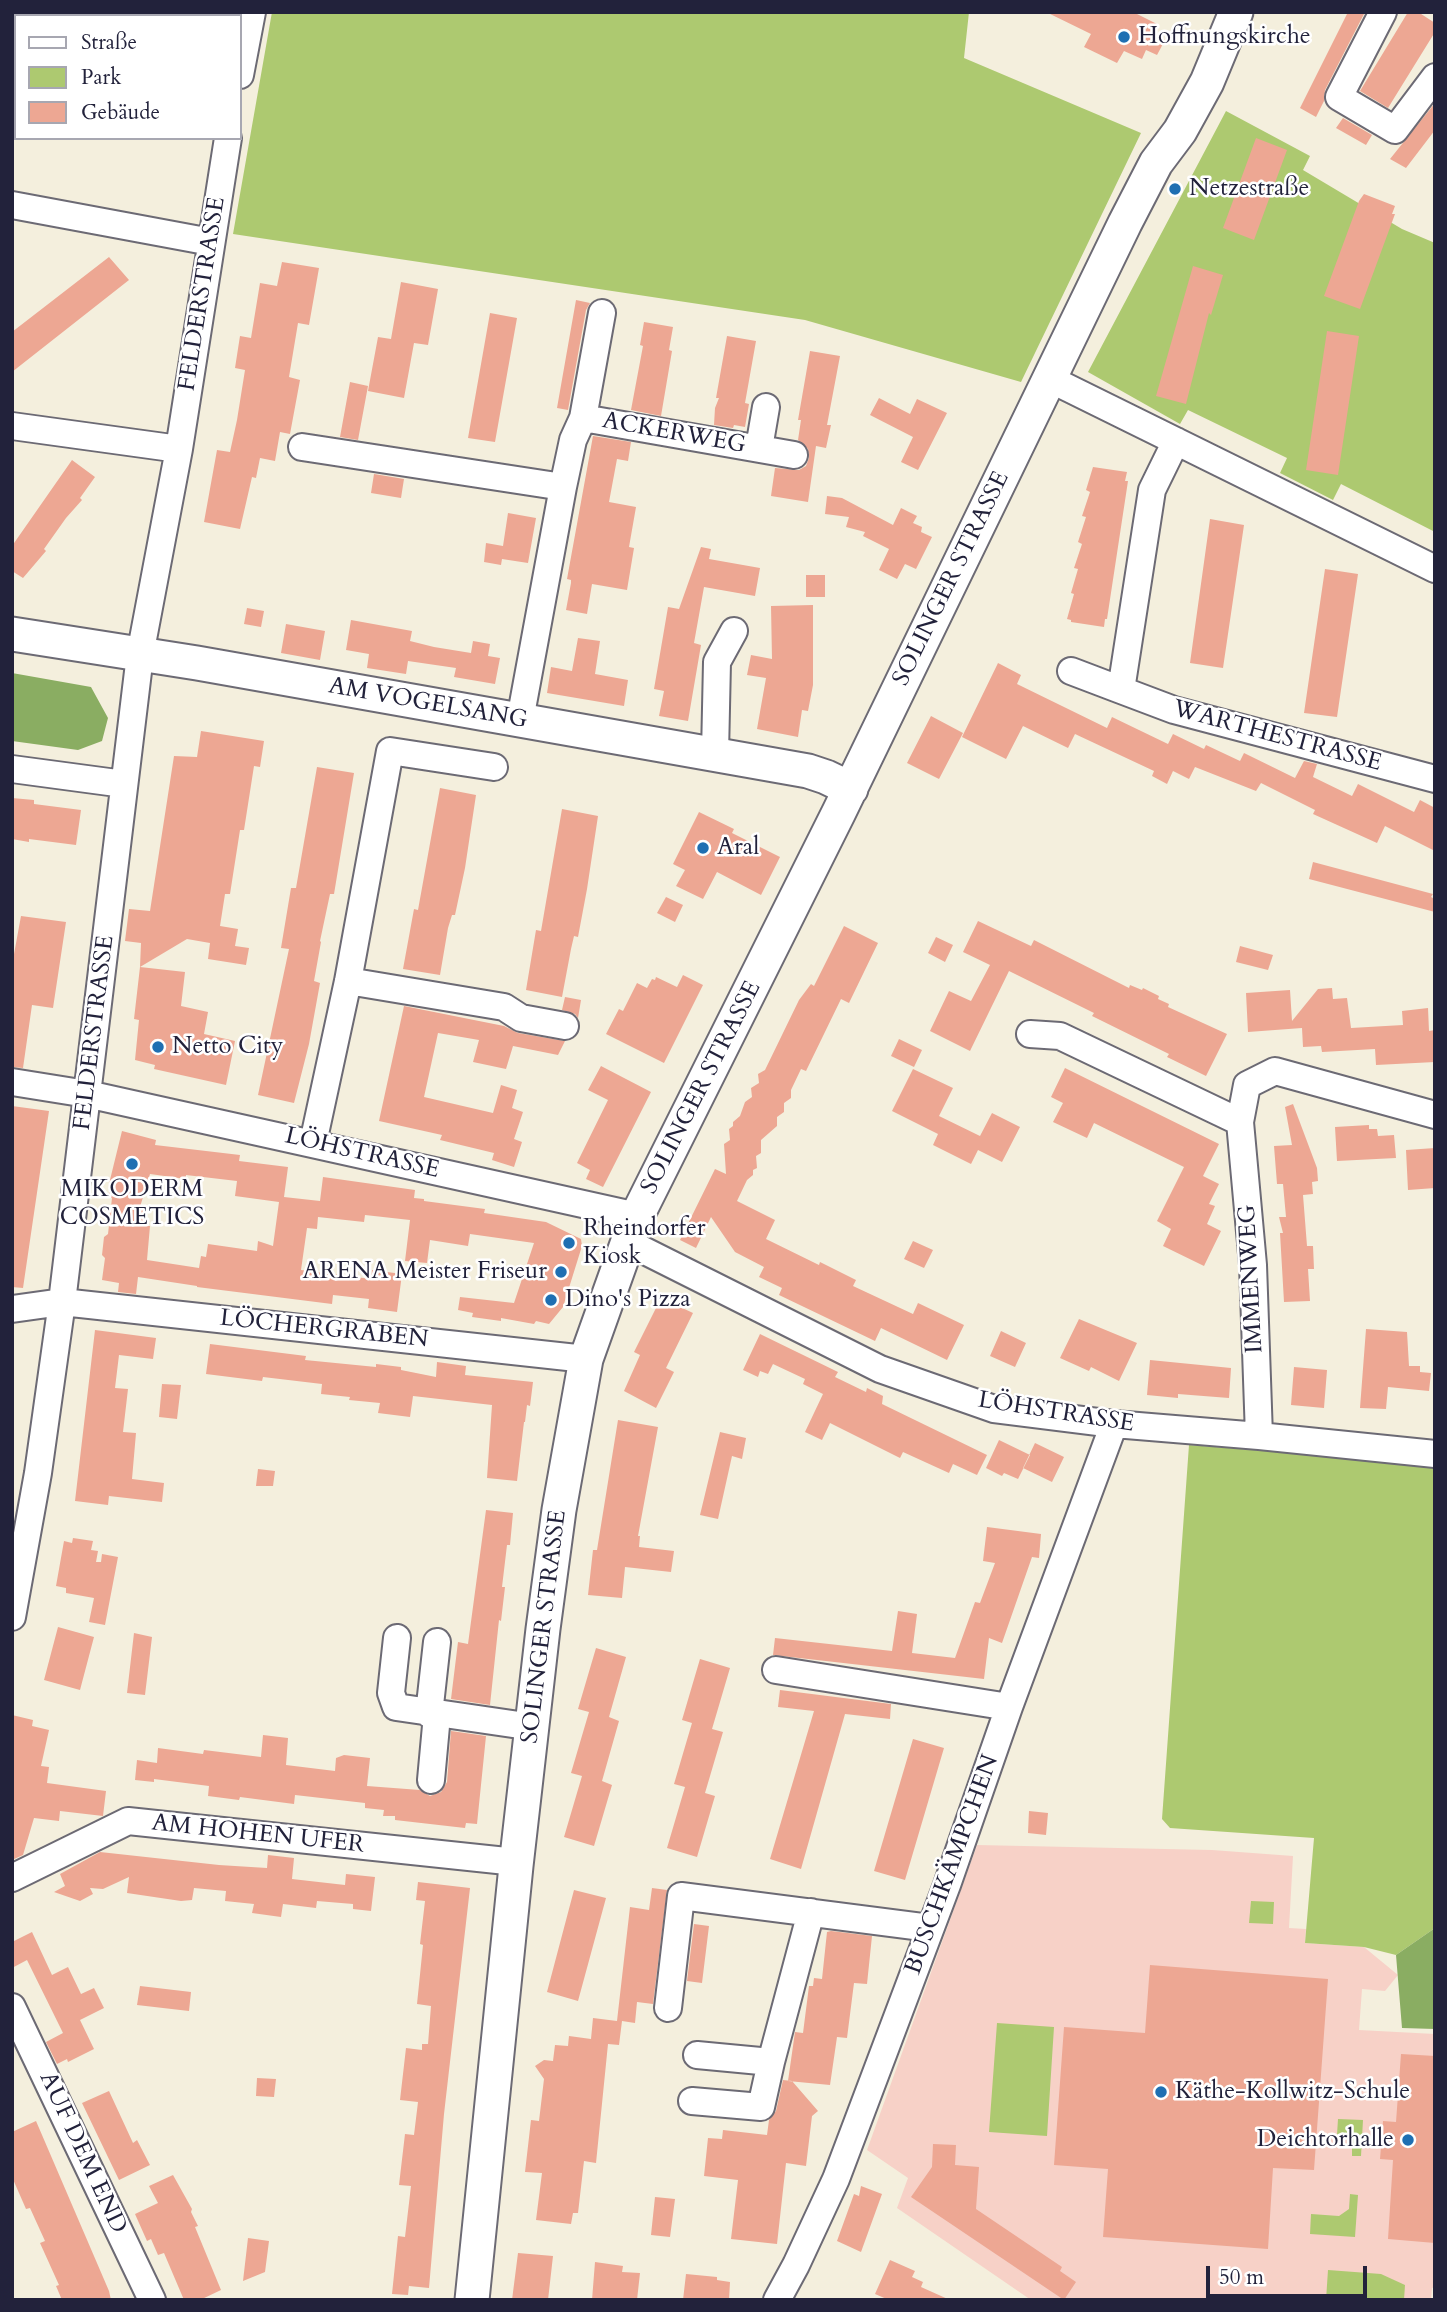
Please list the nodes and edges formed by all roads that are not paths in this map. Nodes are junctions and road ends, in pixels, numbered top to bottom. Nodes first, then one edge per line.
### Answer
1 (252, 12) edge
2 (1236, 12) edge
3 (1383, 12) edge
4 (242, 64) edge
5 (1435, 77) edge
6 (229, 140) edge
7 (12, 205) edge
8 (211, 242) junction
9 (602, 313) dead end
10 (1050, 379) junction
11 (766, 407) dead end
12 (583, 418) junction
13 (12, 426) edge
14 (1176, 441) junction
15 (302, 447) dead end
16 (759, 448) junction
17 (178, 449) junction
18 (794, 455) dead end
19 (563, 487) junction
20 (1435, 569) edge
21 (734, 631) dead end
22 (12, 634) edge
23 (140, 655) junction
24 (1071, 671) dead end
25 (1121, 690) junction
26 (520, 720) junction
27 (715, 754) junction
28 (494, 767) dead end
29 (12, 769) edge
30 (1435, 779) edge
31 (124, 785) junction
32 (851, 789) junction
33 (348, 981) junction
34 (565, 1026) dead end
35 (1030, 1034) dead end
36 (12, 1082) edge
37 (87, 1094) junction
38 (1435, 1115) edge
39 (1240, 1122) junction
40 (313, 1143) junction
41 (632, 1229) junction
42 (62, 1302) junction
43 (12, 1309) edge
44 (586, 1359) junction
45 (1114, 1424) junction
46 (1259, 1436) junction
47 (1435, 1454) edge
48 (12, 1617) edge
49 (397, 1638) dead end
50 (437, 1642) dead end
51 (776, 1670) dead end
52 (1009, 1707) junction
53 (433, 1714) junction
54 (533, 1727) junction
55 (431, 1780) dead end
56 (516, 1862) junction
57 (12, 1878) edge
58 (811, 1912) junction
59 (930, 1928) junction
60 (12, 2007) edge
61 (668, 2008) dead end
62 (697, 2055) dead end
63 (771, 2062) junction
64 (692, 2101) dead end
65 (782, 2298) edge
66 (152, 2300) edge
67 (472, 2300) edge

1 - 4 street
2 - 10 main road, SOLINGER STRASSE
3 - 5 street
6 - 8 street, FELDERSTRASSE
7 - 8 street
8 - 17 street, FELDERSTRASSE
9 - 12 street
10 - 14 street
10 - 32 main road, SOLINGER STRASSE
11 - 16 street
12 - 16 street, ACKERWEG
12 - 19 street, ACKERWEG
13 - 17 street
14 - 20 street
14 - 25 street
15 - 19 street
16 - 18 street, ACKERWEG
17 - 23 street, FELDERSTRASSE
19 - 26 street, ACKERWEG
21 - 27 street
22 - 23 main road, AM VOGELSANG
23 - 26 main road, AM VOGELSANG
23 - 31 street, FELDERSTRASSE
24 - 25 street, WARTHESTRASSE
25 - 30 street, WARTHESTRASSE
26 - 27 main road, AM VOGELSANG
27 - 32 main road, AM VOGELSANG
28 - 33 street
29 - 31 street
31 - 37 street, FELDERSTRASSE
32 - 41 main road, SOLINGER STRASSE
33 - 34 street
33 - 40 street
35 - 39 street
36 - 37 street, LÖHSTRASSE
37 - 40 street, LÖHSTRASSE
37 - 42 street, FELDERSTRASSE
38 - 39 street, IMMENWEG
39 - 46 street, IMMENWEG
40 - 41 street, LÖHSTRASSE
41 - 44 main road, SOLINGER STRASSE
41 - 45 street, LÖHSTRASSE
42 - 43 street, LÖCHERGRABEN
42 - 44 street, LÖCHERGRABEN
42 - 48 street, FELDERSTRASSE
44 - 54 main road, SOLINGER STRASSE
45 - 46 street, LÖHSTRASSE
45 - 52 street, BUSCHKÄMPCHEN
46 - 47 street, LÖHSTRASSE
49 - 53 street
50 - 53 street
51 - 52 street
52 - 59 street, BUSCHKÄMPCHEN
53 - 54 street
53 - 55 street
54 - 56 main road, SOLINGER STRASSE
56 - 57 street, AM HOHEN UFER
56 - 67 main road, SOLINGER STRASSE
58 - 59 street
58 - 61 street
58 - 63 street
59 - 65 street, BUSCHKÄMPCHEN
60 - 66 street, AUF DEM END
62 - 63 street
63 - 64 street

